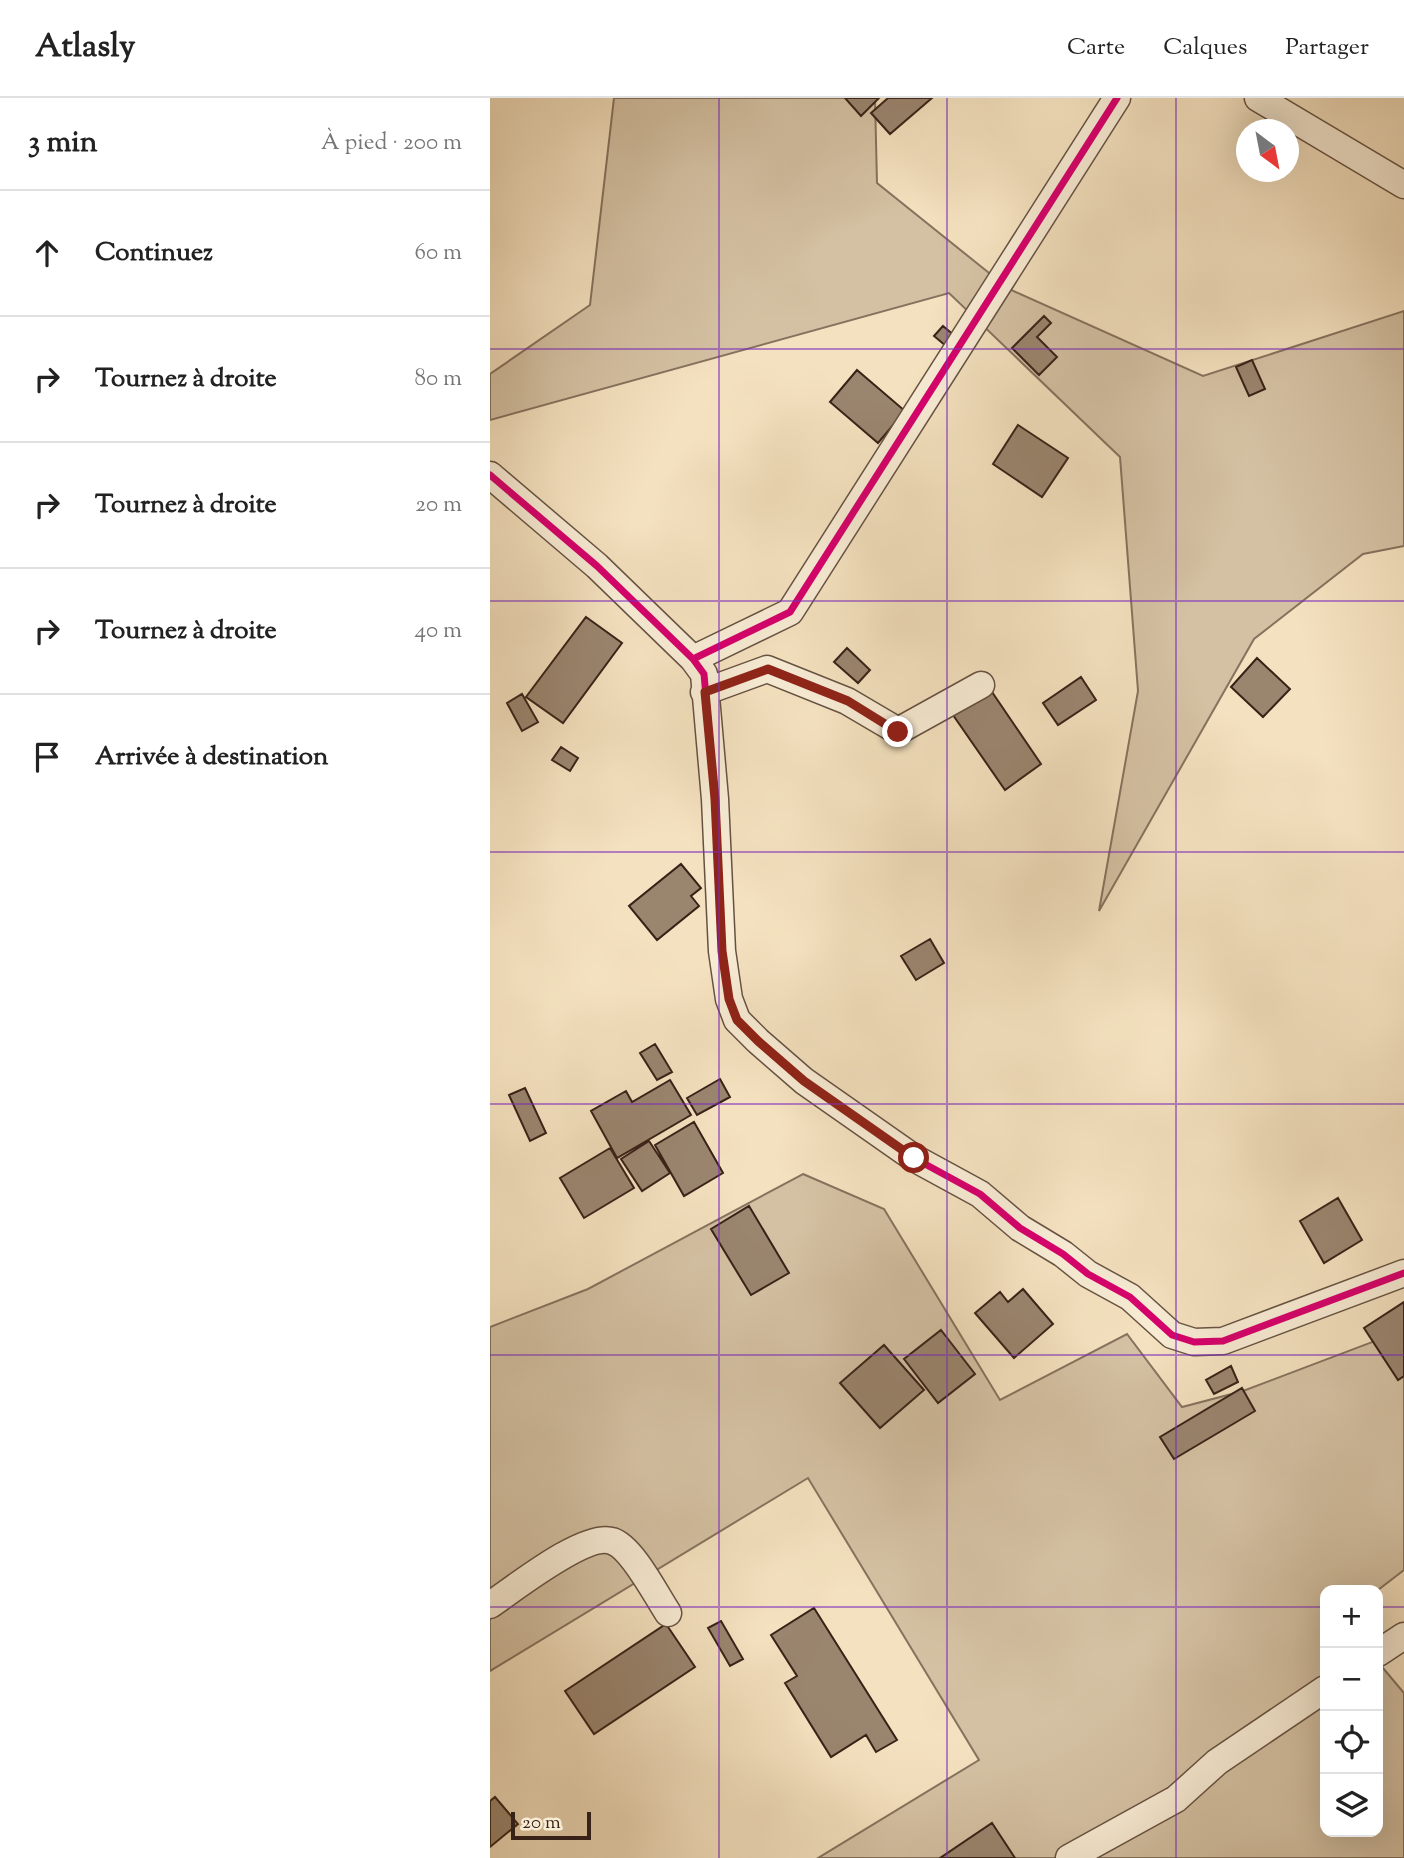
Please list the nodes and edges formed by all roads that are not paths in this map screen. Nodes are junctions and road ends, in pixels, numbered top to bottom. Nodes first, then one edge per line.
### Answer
1 (1116, 98) edge
2 (1258, 98) edge
3 (1404, 185) edge
4 (490, 475) edge
5 (693, 659) junction
6 (981, 685) dead end
7 (705, 692) junction
8 (1404, 1273) edge
9 (490, 1605) edge
10 (668, 1613) dead end
11 (1404, 1636) edge
12 (1383, 1650) edge
13 (1320, 1692) edge
14 (1069, 1858) edge

1 - 5 street
2 - 3 street
4 - 5 street
5 - 7 street
6 - 7 street
7 - 8 street
9 - 10 street
11 - 12 street
13 - 14 street

